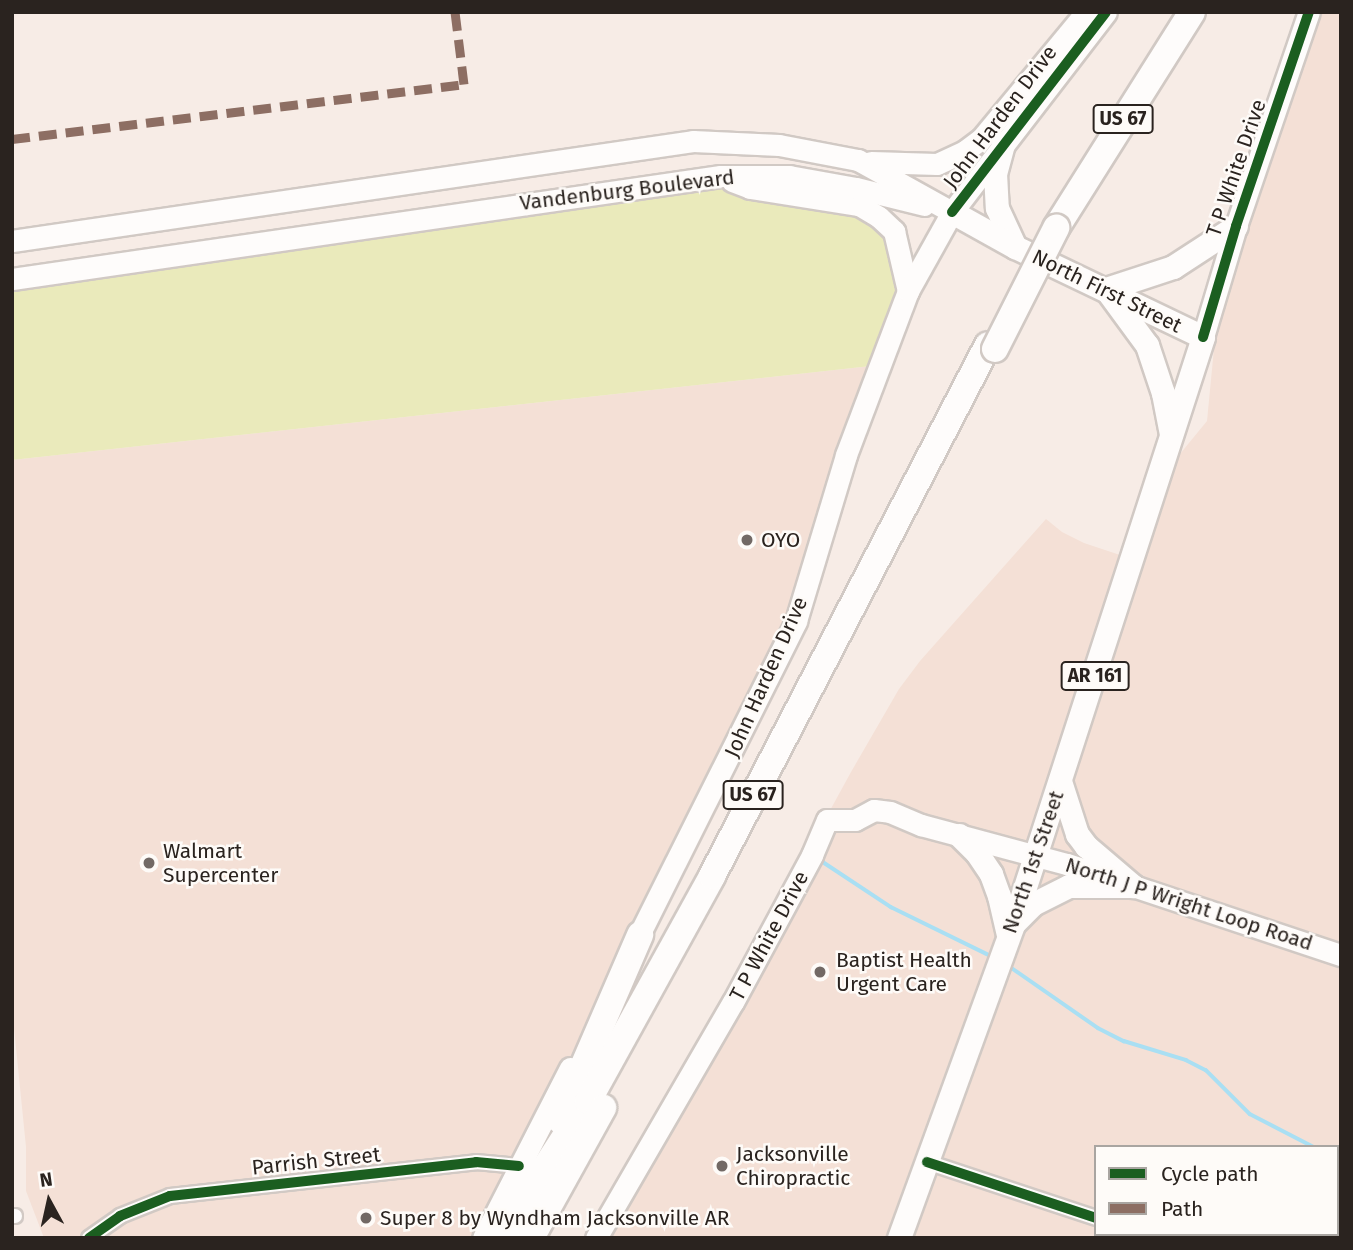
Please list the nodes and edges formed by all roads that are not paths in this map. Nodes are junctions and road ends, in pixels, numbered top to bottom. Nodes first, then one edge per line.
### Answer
1 (1086, 12) edge
2 (1106, 12) edge
3 (1176, 12) edge
4 (1192, 12) edge
5 (1309, 12) edge
6 (681, 143) junction
7 (1003, 144) junction
8 (858, 160) junction
9 (720, 176) junction
10 (686, 179) junction
11 (328, 195) junction
12 (952, 212) junction
13 (1052, 226) junction
14 (1236, 226) junction
15 (334, 231) junction
16 (12, 241) edge
17 (1015, 247) junction
18 (12, 279) edge
19 (1106, 289) junction
20 (908, 291) junction
21 (1203, 337) junction
22 (991, 347) junction
23 (1171, 437) junction
24 (1157, 482) joint
25 (1060, 781) junction
26 (959, 835) junction
27 (1036, 855) junction
28 (1133, 887) junction
29 (1011, 931) junction
30 (640, 935) junction
31 (1341, 955) edge
32 (927, 1162) junction
33 (519, 1166) junction
34 (526, 1197) junction
35 (1094, 1217) edge
36 (89, 1238) edge
37 (483, 1238) edge
38 (505, 1238) edge
39 (531, 1238) edge
40 (596, 1238) edge
41 (899, 1238) edge

1 - 8 main road
2 - 7 main road, John Harden Drive
3 - 13 highway, US 67
4 - 13 highway, US 67
5 - 14 main road, T P White Drive
6 - 8 main road, Vandenburg Boulevard
6 - 10 main road
6 - 11 main road, Vandenburg Boulevard
7 - 12 main road, John Harden Drive
7 - 17 main road
8 - 12 main road, Vandenburg Boulevard
9 - 10 main road, Vandenburg Boulevard
9 - 12 main road, Vandenburg Boulevard
9 - 20 main road
10 - 15 main road, Vandenburg Boulevard
11 - 15 main road
11 - 16 main road, Vandenburg Boulevard
12 - 17 main road, North First Street
12 - 20 main road, John Harden Drive
13 - 22 highway, US 67
14 - 19 main road
14 - 21 main road, T P White Drive
15 - 18 main road, Vandenburg Boulevard
17 - 19 main road, North First Street
19 - 21 main road, North First Street
19 - 23 main road
20 - 30 main road, John Harden Drive
21 - 23 main road, North First Street / AR 161
22 - 34 highway, US 67
22 - 39 highway, US 67
23 - 24 main road, North First Street / AR 161
24 - 25 main road, North 1st Street / AR 161
25 - 27 main road, North 1st Street / AR 161
25 - 28 main road
26 - 27 main road, T P White Drive
26 - 29 main road
26 - 40 main road, T P White Drive
27 - 28 main road, North J P Wright Loop Road
27 - 29 main road, North 1st Street / AR 161
28 - 29 main road
28 - 31 main road, North J P Wright Loop Road
29 - 32 main road, North 1st Street / AR 161
30 - 33 main road, John Harden Drive
30 - 34 highway
32 - 35 street
32 - 41 main road, North 1st Street / AR 161
33 - 36 street, Parrish Street
33 - 37 main road, John Harden Drive
34 - 38 highway, US 67

